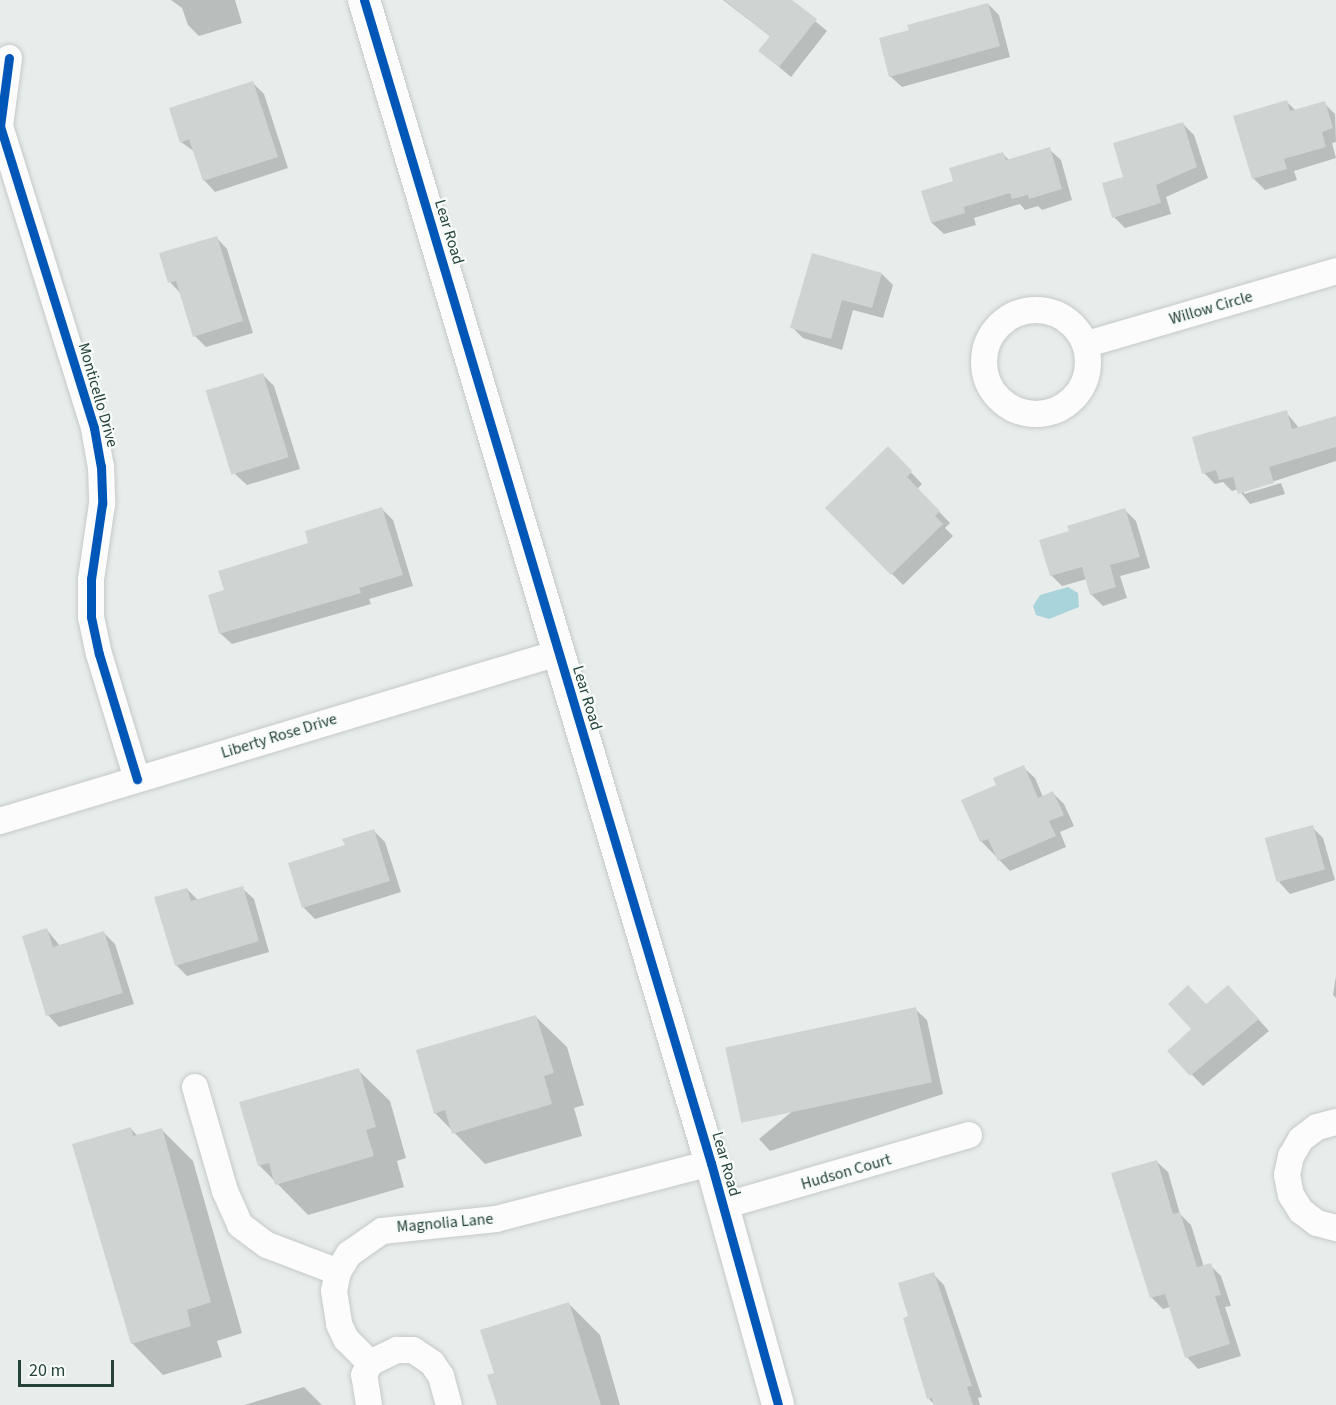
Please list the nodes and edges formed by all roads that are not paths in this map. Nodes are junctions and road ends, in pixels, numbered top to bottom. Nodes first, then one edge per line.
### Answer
1 (364, 0) edge
2 (9, 58) dead end
3 (1336, 272) edge
4 (1087, 344) junction
5 (558, 653) junction
6 (137, 779) junction
7 (0, 821) edge
8 (195, 1087) dead end
9 (1336, 1122) edge
10 (969, 1136) dead end
11 (711, 1163) junction
12 (723, 1206) junction
13 (1336, 1228) edge
14 (338, 1272) junction
15 (370, 1364) junction
16 (369, 1405) edge
17 (449, 1405) edge
18 (778, 1405) edge

1 - 5 street, Lear Road
2 - 6 street, Monticello Drive
3 - 4 street, Willow Circle
4 - 4 street
5 - 6 street, Liberty Rose Drive
5 - 11 street, Lear Road
6 - 7 street, Liberty Rose Drive
8 - 14 street
9 - 13 street
10 - 12 street, Hudson Court
11 - 12 street, Lear Road
11 - 14 street, Magnolia Lane
12 - 18 street, Lear Road
14 - 15 street
15 - 16 street
15 - 17 street

